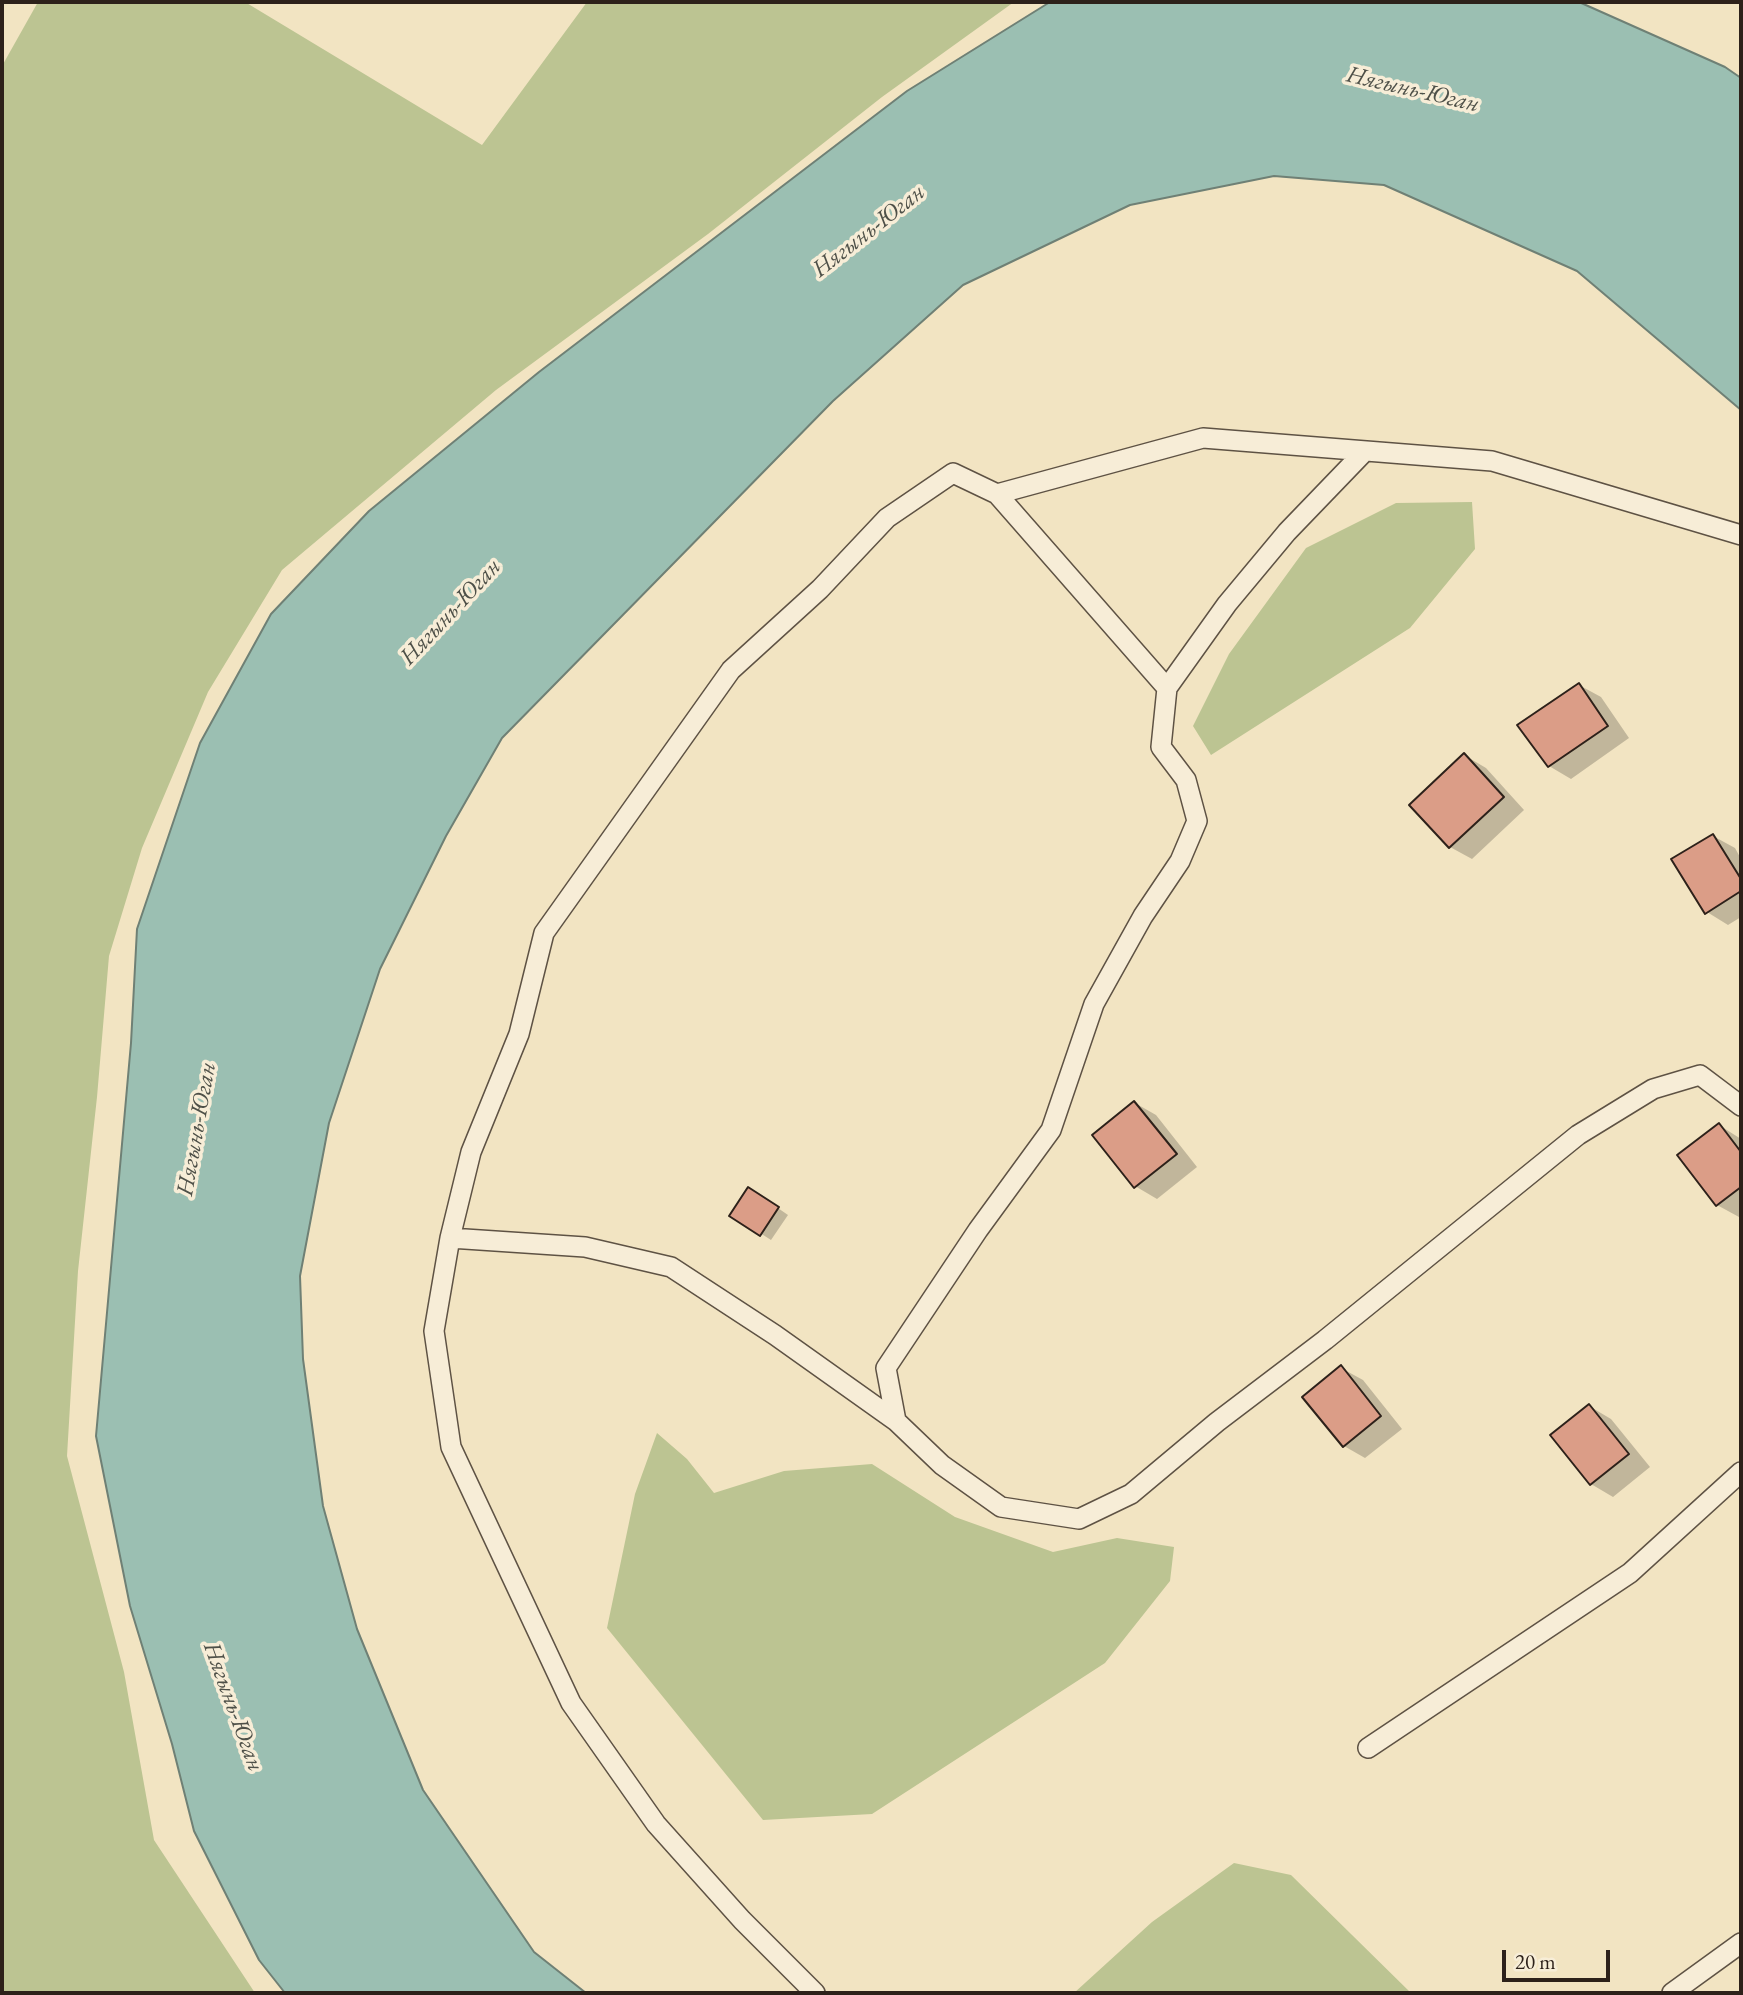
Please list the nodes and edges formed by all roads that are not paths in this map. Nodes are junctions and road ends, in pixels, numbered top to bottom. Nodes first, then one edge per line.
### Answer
1 (1365, 451) junction
2 (997, 494) junction
3 (1741, 535) edge
4 (1167, 688) junction
5 (1741, 1106) edge
6 (450, 1238) junction
7 (896, 1421) junction
8 (1741, 1472) edge
9 (1368, 1748) dead end
10 (1741, 1942) edge
11 (815, 1993) edge
12 (1672, 1993) edge

1 - 2 lane
1 - 3 lane
1 - 4 lane
2 - 4 lane
2 - 6 lane
4 - 7 lane
5 - 7 lane
6 - 7 lane
6 - 11 lane
8 - 9 lane
10 - 12 lane

